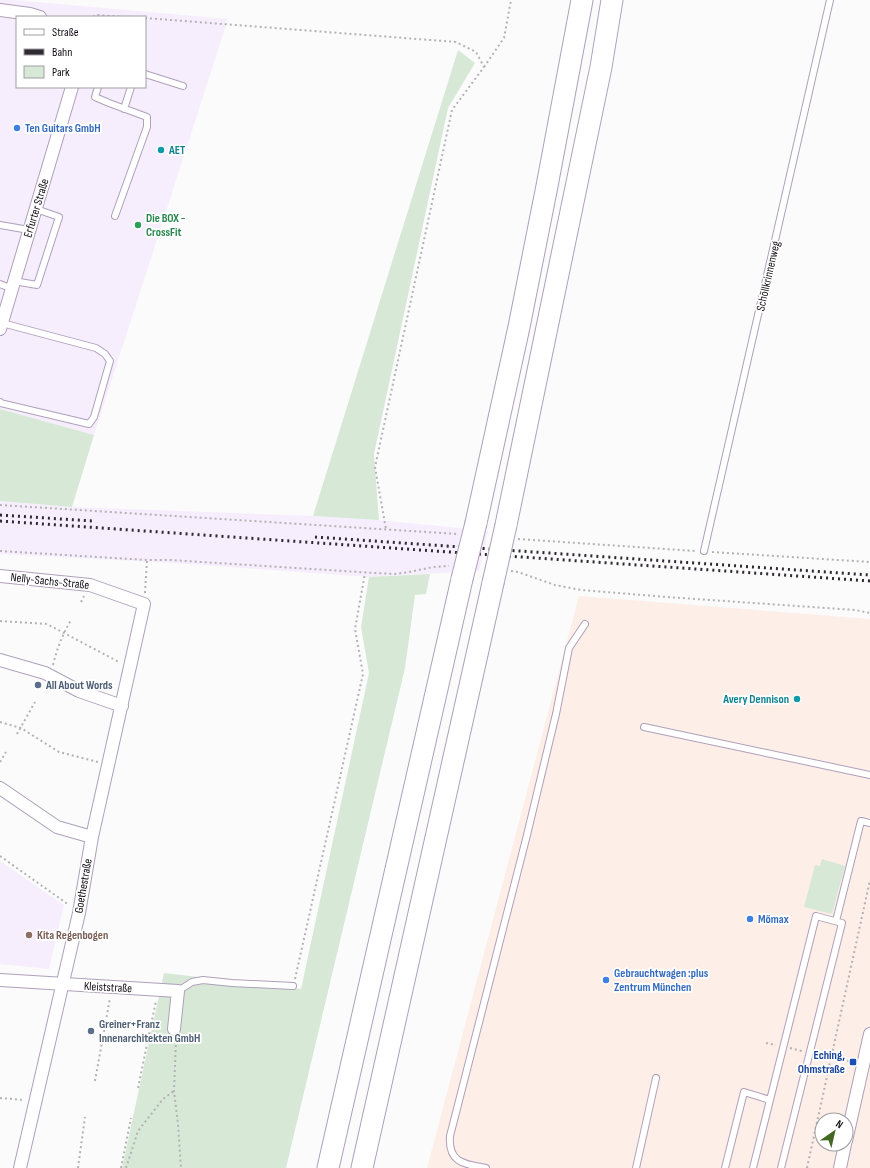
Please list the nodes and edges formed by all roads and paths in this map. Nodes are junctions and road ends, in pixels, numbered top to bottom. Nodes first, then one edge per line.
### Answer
1 (511, 0) edge
2 (582, 0) edge
3 (626, 0) edge
4 (830, 0) edge
5 (0, 10) edge
6 (611, 10) edge
7 (37, 16) edge
8 (94, 16) edge
9 (111, 16) edge
10 (146, 18) edge
11 (484, 67) junction
12 (146, 74) edge
13 (182, 86) dead end
14 (72, 88) edge
15 (98, 88) edge
16 (131, 88) edge
17 (124, 109) junction
18 (36, 209) junction
19 (115, 216) dead end
20 (0, 225) edge
21 (29, 230) junction
22 (0, 284) edge
23 (13, 285) junction
24 (1, 326) edge
25 (0, 402) edge
26 (0, 505) edge
27 (386, 529) junction
28 (510, 532) junction
29 (458, 534) dead end
30 (0, 551) edge
31 (704, 551) junction
32 (147, 560) junction
33 (870, 562) edge
34 (510, 571) dead end
35 (365, 572) junction
36 (458, 572) junction
37 (0, 576) edge
38 (144, 604) junction
39 (870, 613) edge
40 (71, 620) dead end
41 (0, 621) edge
42 (585, 624) dead end
43 (64, 632) junction
44 (0, 660) edge
45 (129, 668) junction
46 (51, 677) junction
47 (36, 702) dead end
48 (122, 706) junction
49 (0, 722) edge
50 (644, 727) dead end
51 (21, 728) junction
52 (17, 734) dead end
53 (6, 752) dead end
54 (0, 762) edge
55 (107, 764) junction
56 (870, 775) edge
57 (0, 788) edge
58 (870, 823) edge
59 (92, 837) junction
60 (0, 856) edge
61 (870, 880) edge
62 (79, 912) junction
63 (836, 921) junction
64 (0, 980) edge
65 (62, 984) junction
66 (293, 986) joint
67 (112, 987) junction
68 (158, 990) junction
69 (178, 991) junction
70 (174, 1029) joint
71 (870, 1034) edge
72 (868, 1050) edge
73 (656, 1078) dead end
74 (95, 1081) dead end
75 (138, 1088) dead end
76 (174, 1090) junction
77 (0, 1098) edge
78 (770, 1100) junction
79 (35, 1101) junction
80 (853, 1112) edge
81 (85, 1117) dead end
82 (131, 1118) dead end
83 (844, 1152) edge
84 (20, 1168) edge
85 (78, 1168) edge
86 (121, 1168) edge
87 (126, 1168) edge
88 (181, 1168) edge
89 (328, 1168) edge
90 (362, 1168) edge
91 (486, 1168) edge
92 (636, 1168) edge
93 (725, 1168) edge
94 (754, 1168) edge
95 (781, 1168) edge
96 (807, 1168) edge
97 (840, 1168) edge

1 - 11 path
2 - 36 highway, bridge
3 - 6 highway
4 - 31 lane, Schöllkrinnenweg
5 - 7 street
6 - 28 highway
8 - 9 path
10 - 11 path
11 - 27 path
12 - 13 lane
14 - 18 street, Erfurter Straße
15 - 17 lane
16 - 17 lane
17 - 19 lane
18 - 21 street, Erfurter Straße
18 - 23 lane
20 - 21 lane
21 - 23 street, Erfurter Straße
22 - 23 lane
23 - 24 street, Erfurter Straße
24 - 25 lane
26 - 27 path
27 - 29 path
28 - 31 path
28 - 90 highway, bridge
30 - 32 path
31 - 33 path
32 - 35 path
32 - 38 path
34 - 39 path
35 - 36 path
35 - 66 path
36 - 89 highway
37 - 38 street, Nelly-Sachs-Straße
38 - 45 street, Goethestraße
40 - 43 path
41 - 43 path
42 - 91 lane
43 - 45 path
43 - 46 path
44 - 46 street
45 - 48 street, Goethestraße
46 - 48 street
47 - 51 path
48 - 55 street, Goethestraße
49 - 51 path
50 - 56 lane
51 - 52 path
51 - 55 path
53 - 54 path
55 - 59 street, Goethestraße
57 - 59 street
58 - 63 lane
59 - 62 street, Goethestraße
60 - 62 path
61 - 96 path
62 - 65 street, Goethestraße
63 - 78 lane
63 - 95 lane
64 - 65 street, Kleiststraße
65 - 67 street, Kleiststraße
65 - 79 street, Goethestraße
66 - 69 lane
67 - 68 street, Kleiststraße
67 - 74 path
68 - 69 street, Kleiststraße
68 - 75 path
69 - 70 street
70 - 76 path
71 - 72 street
72 - 80 street
73 - 92 lane
76 - 87 path
76 - 88 path
77 - 79 path
78 - 93 lane
78 - 94 lane
79 - 84 street, Goethestraße
81 - 85 path
82 - 86 path
83 - 97 street

